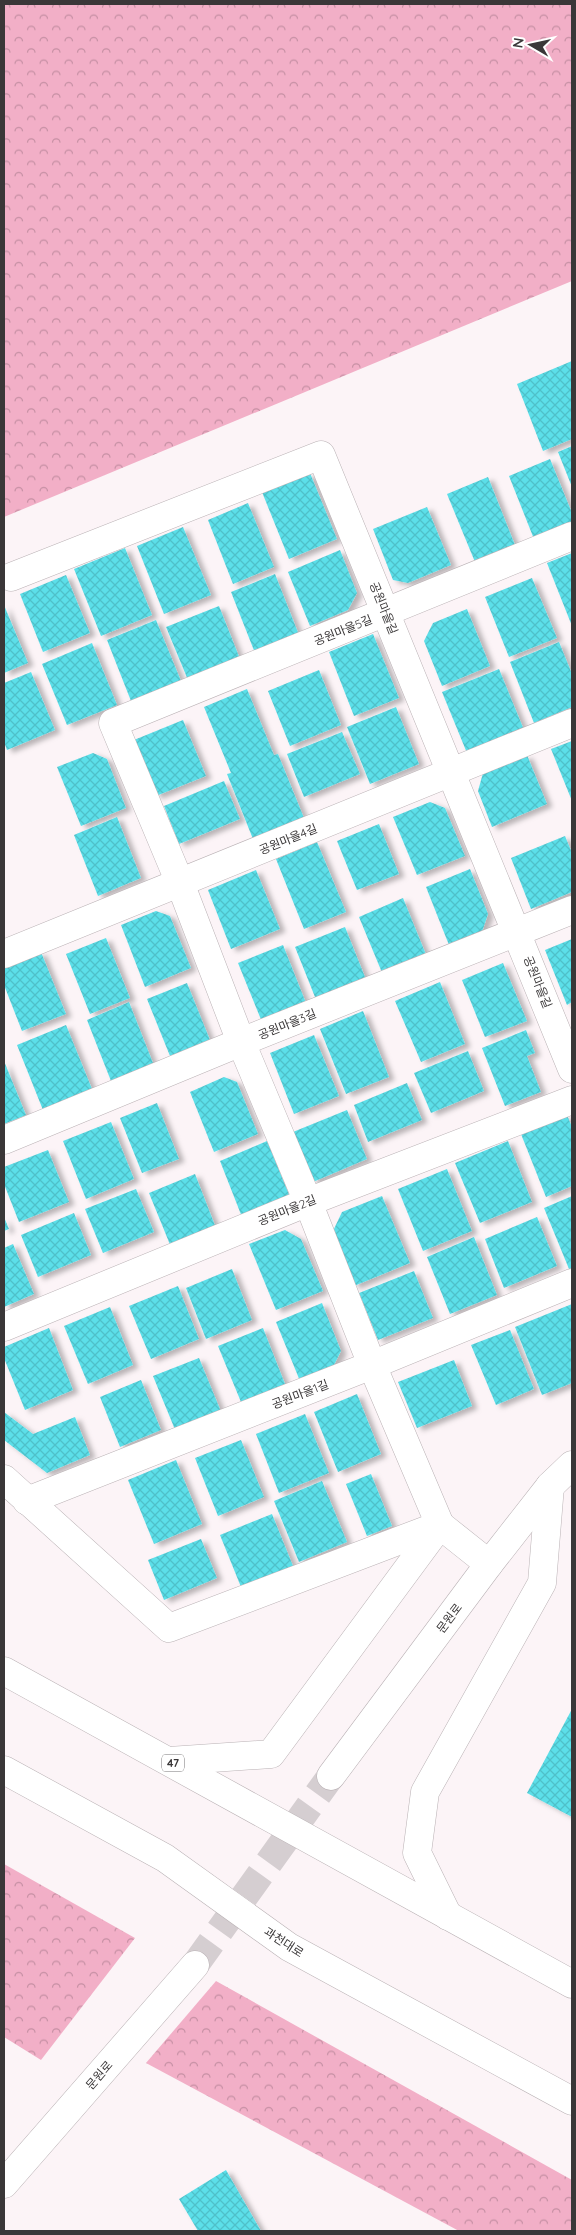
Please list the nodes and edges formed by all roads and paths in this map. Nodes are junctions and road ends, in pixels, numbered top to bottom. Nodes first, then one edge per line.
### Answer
1 (572, 536) edge
2 (11, 577) dead end
3 (386, 612) junction
4 (572, 723) edge
5 (450, 772) junction
6 (180, 883) junction
7 (572, 910) edge
8 (517, 932) junction
9 (4, 954) edge
10 (241, 1042) junction
11 (572, 1069) edge
12 (572, 1100) edge
13 (4, 1140) edge
14 (308, 1202) junction
15 (572, 1283) edge
16 (4, 1327) edge
17 (372, 1365) junction
18 (572, 1465) edge
19 (4, 1479) edge
20 (550, 1486) junction
21 (27, 1501) junction
22 (440, 1526) junction
23 (489, 1564) junction
24 (4, 1671) edge
25 (169, 1761) junction
26 (4, 1770) edge
27 (331, 1776) tunnel mouth
28 (448, 1916) junction
29 (195, 1965) tunnel mouth
30 (572, 1984) edge
31 (572, 2101) edge
32 (4, 2184) edge

1 - 3 main road, 공원마을5길
2 - 3 main road, 공원마을길
3 - 5 main road, 공원마을길
3 - 6 main road, 공원마을5길
4 - 5 main road, 공원마을4길
5 - 6 main road, 공원마을4길
5 - 8 main road, 공원마을길
6 - 9 main road, 공원마을4길
6 - 10 main road
7 - 8 main road, 공원마을3길
8 - 10 main road, 공원마을3길
8 - 11 main road, 공원마을길
10 - 13 main road, 공원마을3길
10 - 14 main road
12 - 14 main road, 공원마을2길
14 - 16 main road, 공원마을2길
14 - 17 main road
15 - 17 main road, 공원마을1길
17 - 21 main road, 공원마을1길
17 - 22 main road
18 - 20 main road, 문원로
19 - 21 main road
20 - 23 main road, 문원로
20 - 28 main road
21 - 22 main road
22 - 23 main road
22 - 25 main road
23 - 27 main road, 문원로
24 - 25 main road, 47
25 - 28 main road, 47
26 - 31 main road, 과천대로
28 - 30 main road, 47
29 - 32 main road, 문원로

